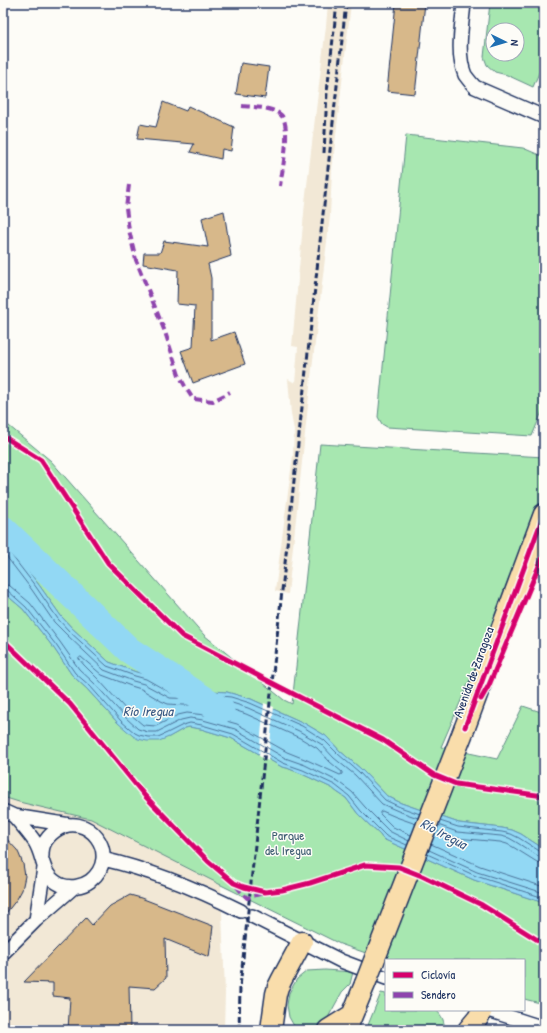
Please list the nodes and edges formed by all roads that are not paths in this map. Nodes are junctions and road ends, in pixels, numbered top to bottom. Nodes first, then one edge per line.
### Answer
1 (464, 3) edge
2 (544, 117) edge
3 (544, 514) edge
4 (544, 554) edge
5 (465, 727) junction
6 (9, 814) edge
7 (71, 825) junction
8 (103, 859) junction
9 (43, 862) junction
10 (74, 887) junction
11 (36, 920) junction
12 (302, 942) junction
13 (3, 953) edge
14 (385, 978) edge
15 (275, 1010) junction
16 (482, 1011) edge
17 (491, 1011) edge
18 (349, 1025) edge
19 (544, 1028) edge
20 (272, 1030) edge
21 (287, 1030) edge
22 (328, 1030) edge
23 (468, 1030) edge

1 - 2 street
3 - 5 main road, Avenida de Zaragoza
4 - 5 main road, Avenida de Zaragoza
5 - 18 main road, bridge
6 - 7 street
6 - 9 street
7 - 8 street
7 - 9 street
8 - 10 street
8 - 12 street
9 - 10 street
9 - 11 street
10 - 11 street
11 - 13 street
12 - 14 street
12 - 15 main road
15 - 20 main road
15 - 21 main road
16 - 23 main road
17 - 19 street
18 - 22 main road

